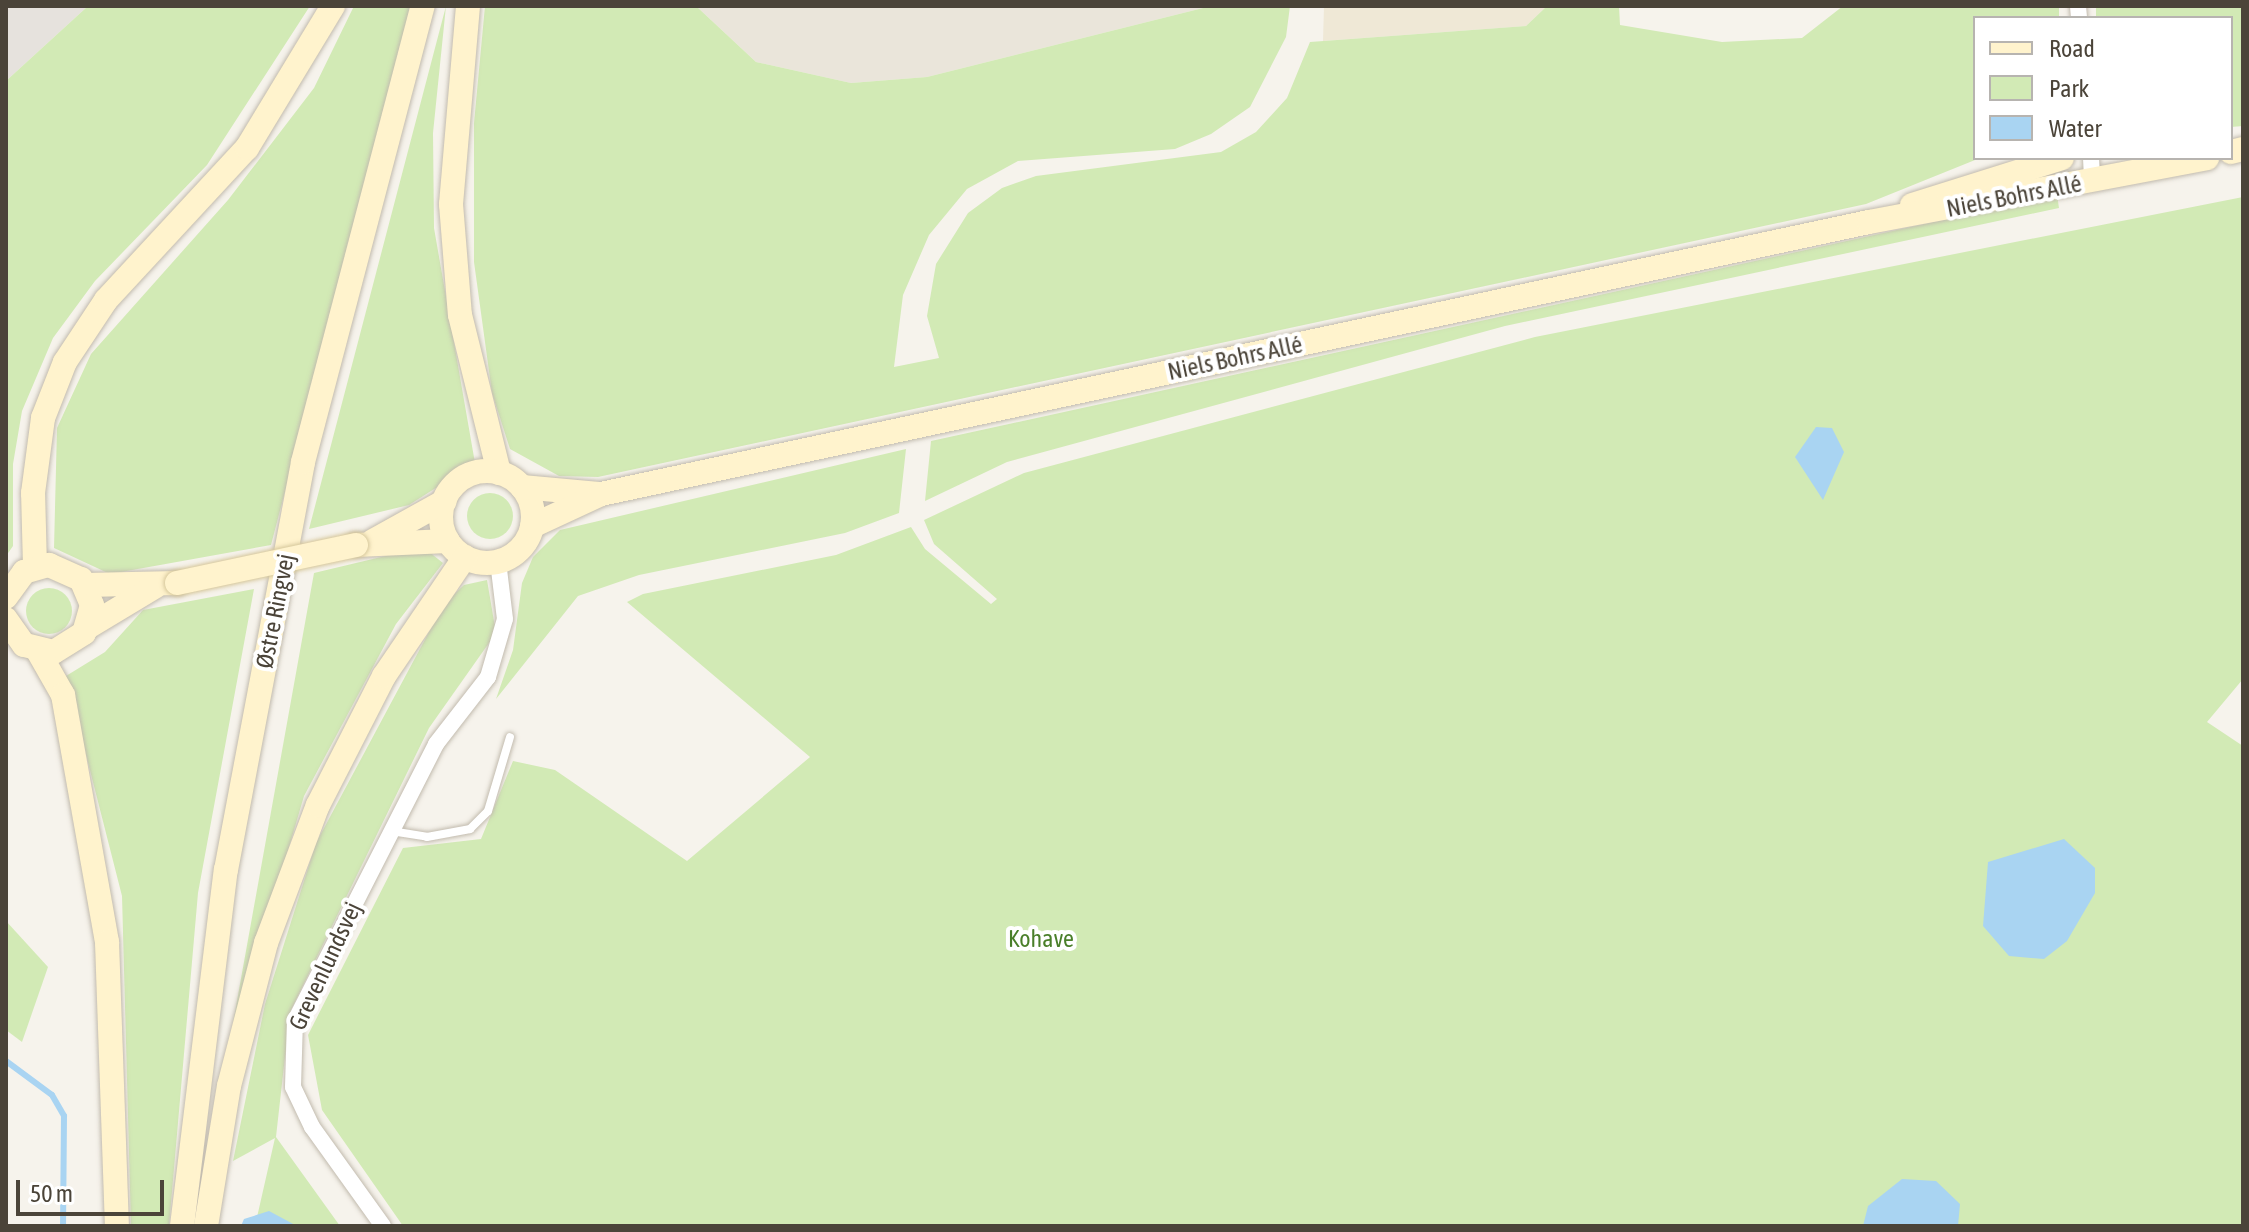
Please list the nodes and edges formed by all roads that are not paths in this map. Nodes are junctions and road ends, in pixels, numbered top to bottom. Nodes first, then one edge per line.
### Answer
1 (333, 6) edge
2 (423, 6) edge
3 (468, 6) edge
4 (2056, 160) edge
5 (2186, 160) edge
6 (2092, 169) edge
7 (1869, 222) junction
8 (499, 473) junction
9 (522, 487) junction
10 (601, 494) junction
11 (445, 501) junction
12 (532, 526) junction
13 (363, 543) junction
14 (457, 549) junction
15 (498, 561) junction
16 (35, 567) junction
17 (167, 584) junction
18 (85, 585) junction
19 (6, 597) edge
20 (88, 627) junction
21 (8, 630) edge
22 (38, 651) junction
23 (510, 737) dead end
24 (390, 831) junction
25 (117, 1226) edge
26 (182, 1226) edge
27 (206, 1226) edge
28 (383, 1226) edge

1 - 16 street
2 - 26 street, Østre Ringvej
3 - 8 street
4 - 7 street, Niels Bohrs Allé
5 - 6 street, Niels Bohrs Allé
6 - 7 street, Niels Bohrs Allé
7 - 10 street, Niels Bohrs Allé
8 - 9 street
8 - 11 street
9 - 10 street, Niels Bohrs Allé
9 - 12 street
10 - 12 street, Niels Bohrs Allé
11 - 13 street
11 - 14 street
12 - 15 street
13 - 14 street
13 - 17 street, bridge
14 - 15 street
14 - 27 street
15 - 24 street, Grevenlundsvej
16 - 18 street
16 - 19 street
17 - 18 street
17 - 20 street
18 - 20 street
20 - 22 street
21 - 22 street
22 - 25 street
23 - 24 lane
24 - 28 street, Grevenlundsvej

